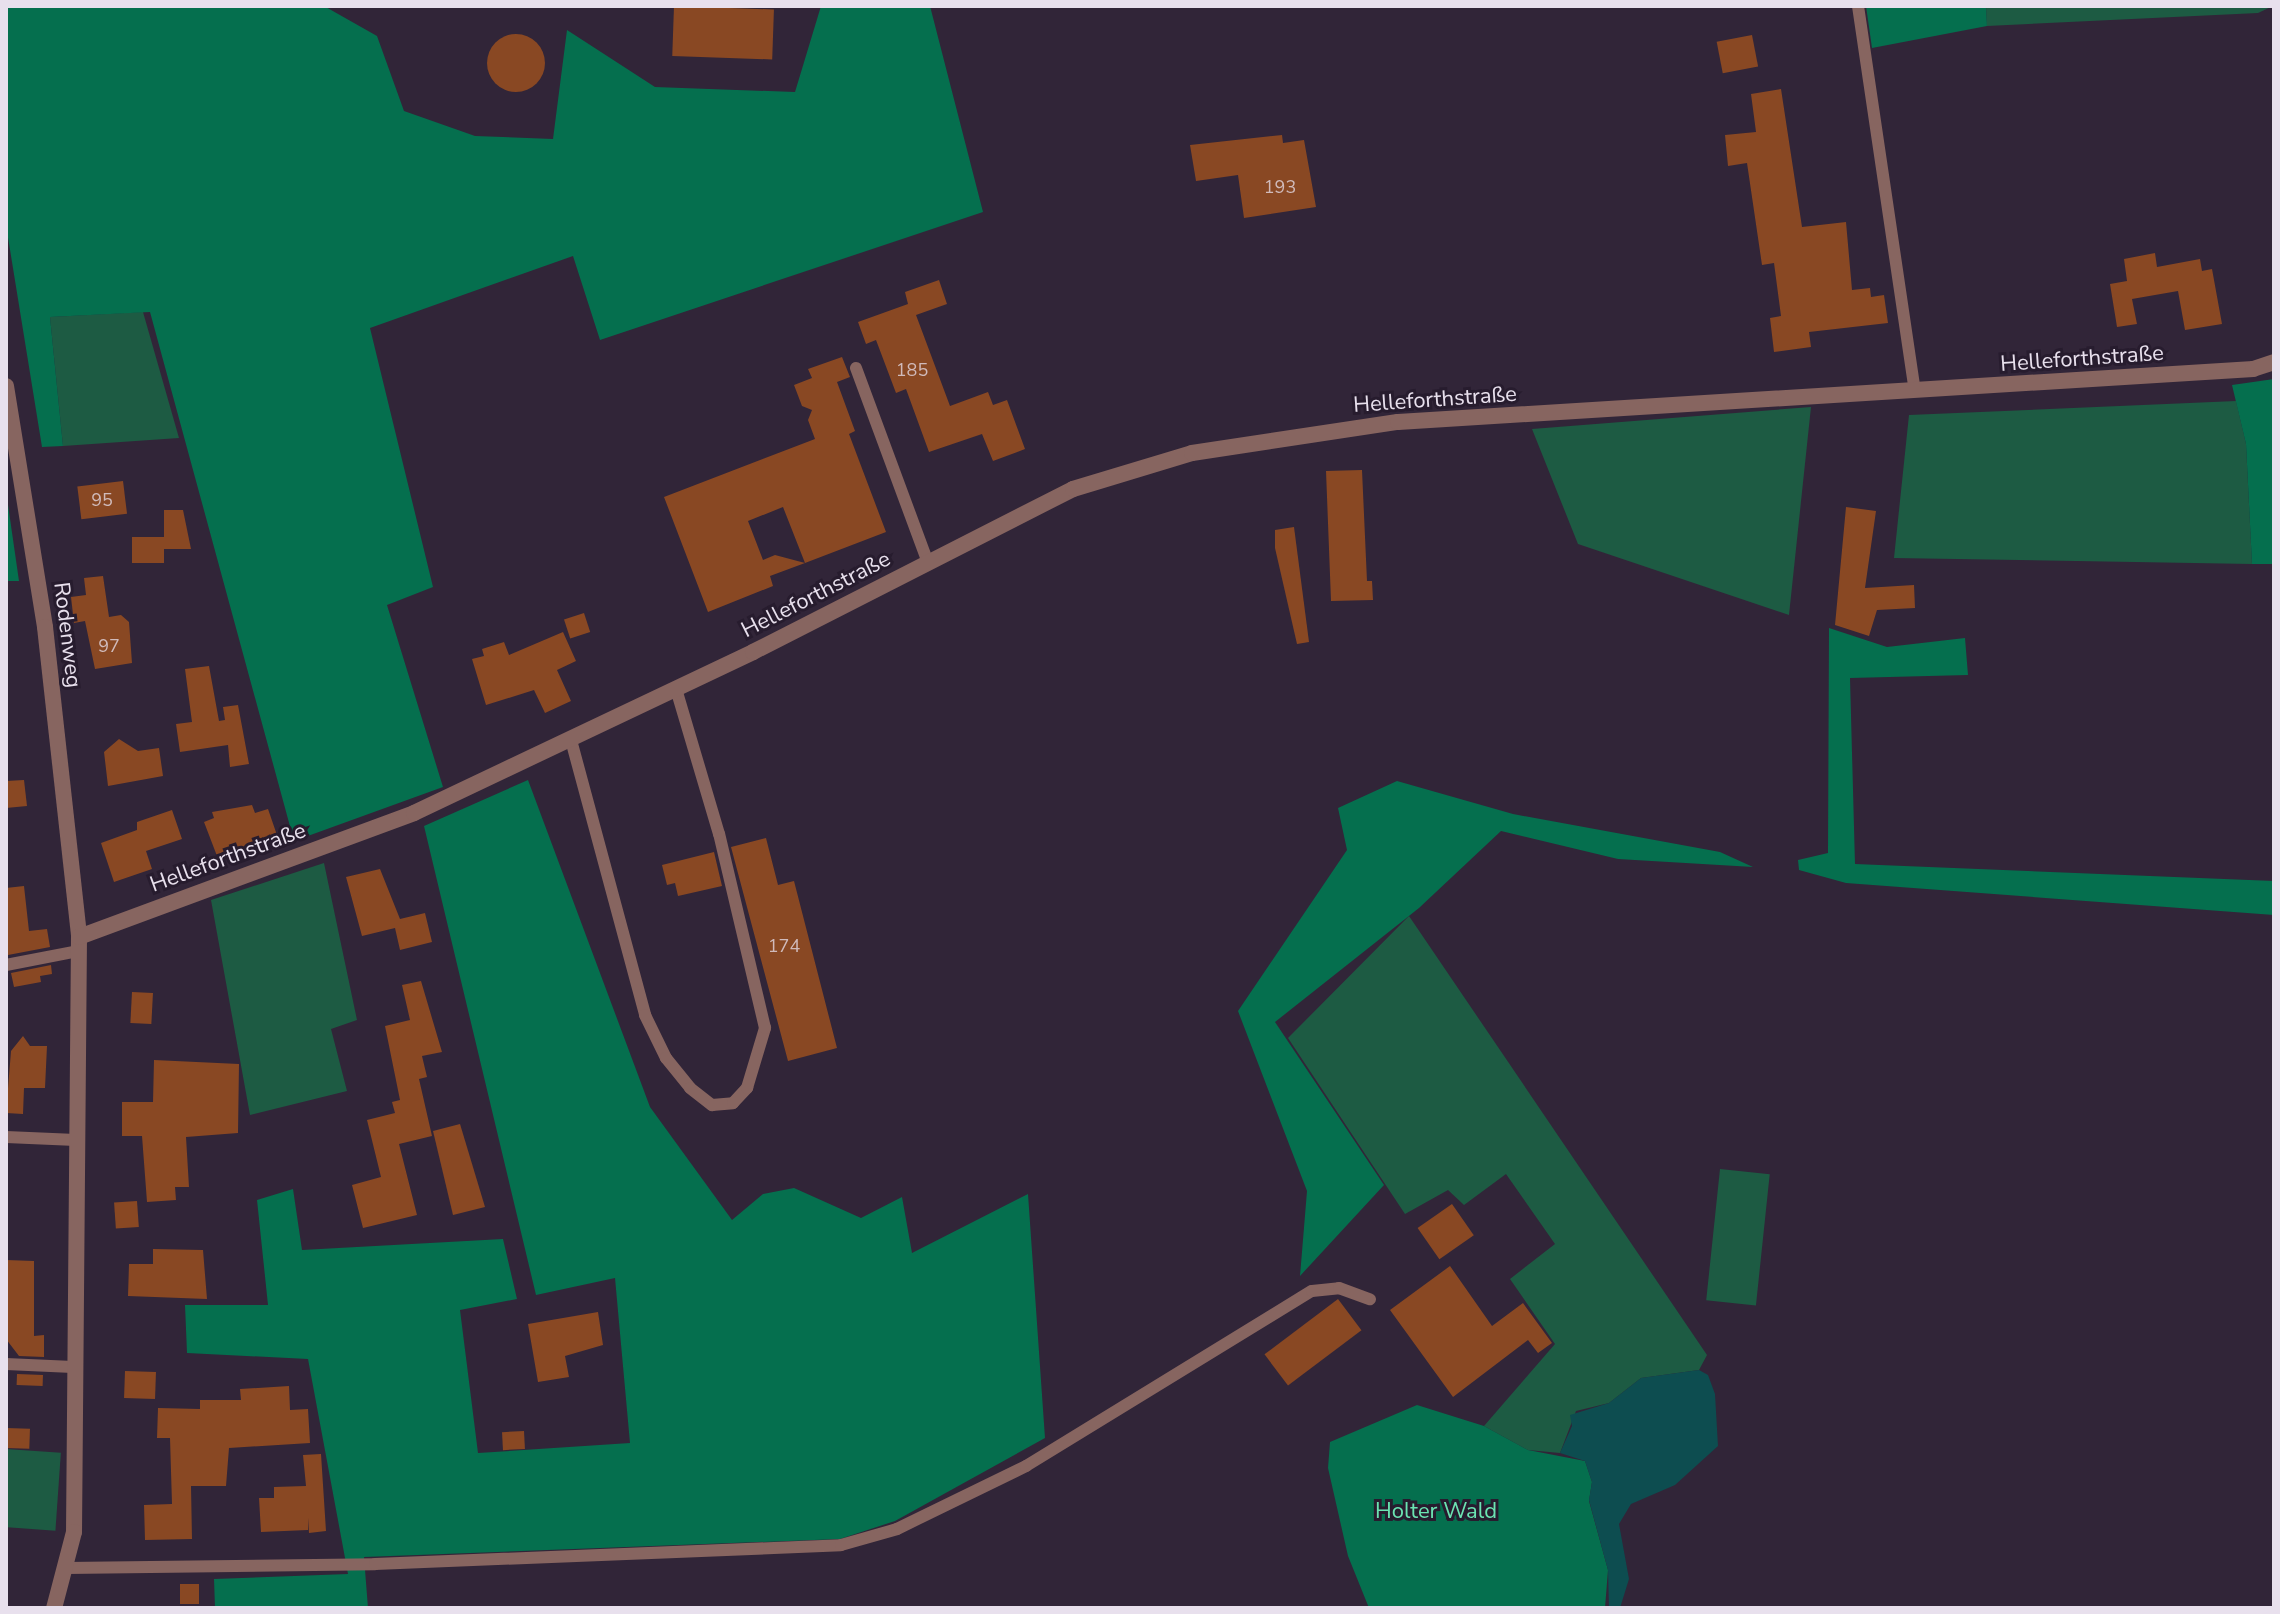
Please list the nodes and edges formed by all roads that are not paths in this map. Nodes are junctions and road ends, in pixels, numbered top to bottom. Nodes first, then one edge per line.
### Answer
1 (1858, 6) edge
2 (2274, 362) edge
3 (856, 368) dead end
4 (6, 386) edge
5 (1915, 391) junction
6 (928, 563) junction
7 (676, 689) junction
8 (571, 740) junction
9 (79, 944) junction
10 (6, 965) edge
11 (6, 1137) edge
12 (76, 1140) junction
13 (1370, 1299) dead end
14 (6, 1364) edge
15 (73, 1367) junction
16 (66, 1568) junction
17 (54, 1608) edge

1 - 5 lane
2 - 5 street, Helleforthstraße
3 - 6 lane
4 - 9 street, Rodenweg
5 - 6 street, Helleforthstraße
6 - 7 street, Helleforthstraße
7 - 8 street, Helleforthstraße
7 - 8 lane
8 - 9 street, Helleforthstraße
9 - 10 lane
9 - 12 street
11 - 12 lane
12 - 15 street
13 - 16 lane
14 - 15 lane
15 - 16 street
16 - 17 street

